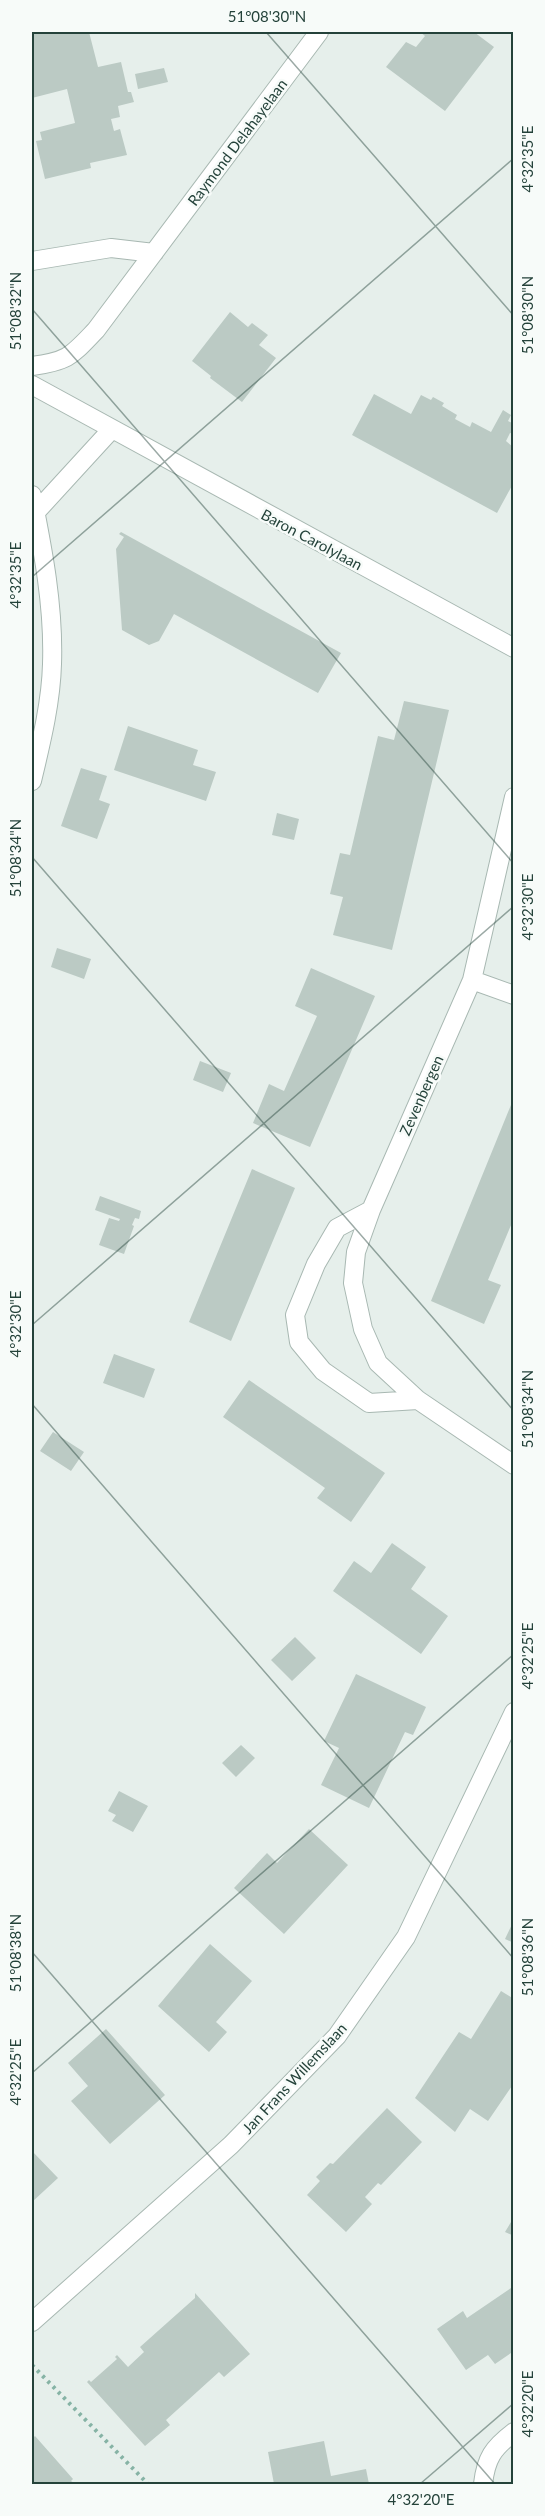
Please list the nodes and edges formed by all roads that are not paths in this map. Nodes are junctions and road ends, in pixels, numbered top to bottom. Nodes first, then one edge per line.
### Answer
1 (319, 32) edge
2 (154, 253) junction
3 (32, 261) edge
4 (32, 366) edge
5 (32, 385) edge
6 (112, 429) junction
7 (33, 504) edge
8 (513, 648) edge
9 (32, 781) edge
10 (513, 797) edge
11 (472, 980) junction
12 (513, 995) edge
13 (371, 1210) junction
14 (418, 1400) junction
15 (513, 1465) edge
16 (513, 1712) edge
17 (32, 2322) edge
18 (513, 2432) edge
19 (483, 2484) edge

1 - 2 street, Raymond Delahayelaan
2 - 3 street
2 - 4 street, Raymond Delahayelaan
5 - 6 street, Baron Carolylaan
6 - 7 street
6 - 8 street, Baron Carolylaan
7 - 9 street
10 - 11 street, Zevenbergen
11 - 12 street
11 - 13 street, Zevenbergen
13 - 14 street, Zevenbergen
13 - 14 street
14 - 15 street, Zevenbergen
16 - 17 street, Jan Frans Willemslaan
18 - 19 street

